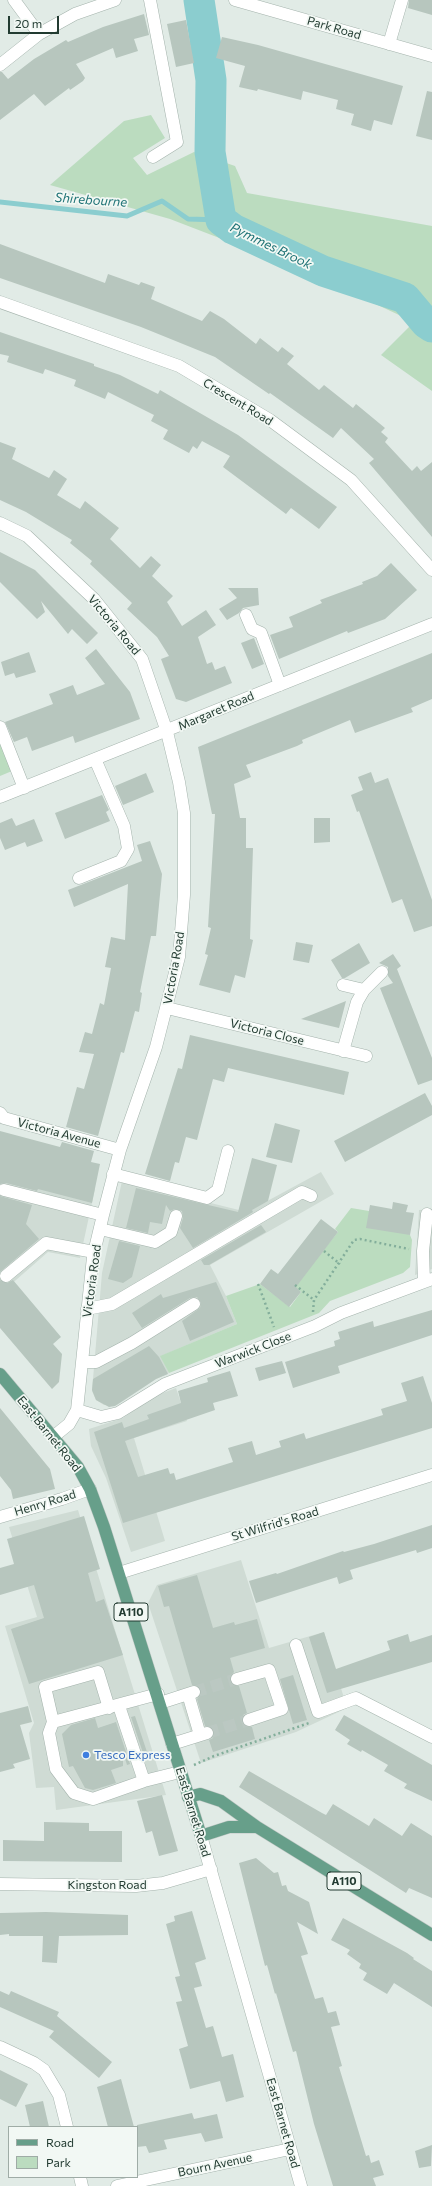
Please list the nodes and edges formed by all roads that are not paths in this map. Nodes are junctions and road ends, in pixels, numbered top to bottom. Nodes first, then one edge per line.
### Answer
1 (14, 0) edge
2 (115, 0) edge
3 (150, 0) edge
4 (235, 0) edge
5 (402, 0) edge
6 (39, 34) junction
7 (389, 44) junction
8 (432, 56) edge
9 (0, 64) edge
10 (153, 157) dead end
11 (0, 302) edge
12 (0, 523) edge
13 (432, 570) edge
14 (246, 615) dead end
15 (432, 624) edge
16 (280, 685) junction
17 (0, 727) edge
18 (167, 732) junction
19 (95, 759) junction
20 (24, 788) junction
21 (0, 797) edge
22 (78, 878) dead end
23 (382, 972) dead end
24 (343, 985) dead end
25 (364, 990) junction
26 (167, 1008) junction
27 (343, 1051) junction
28 (366, 1056) dead end
29 (0, 1113) edge
30 (120, 1150) junction
31 (228, 1151) dead end
32 (113, 1174) junction
33 (4, 1190) dead end
34 (311, 1196) dead end
35 (426, 1214) dead end
36 (103, 1215) junction
37 (176, 1216) dead end
38 (100, 1229) junction
39 (94, 1252) junction
40 (6, 1276) dead end
41 (428, 1281) edge
42 (194, 1304) dead end
43 (87, 1309) junction
44 (82, 1362) junction
45 (0, 1374) edge
46 (77, 1410) junction
47 (53, 1437) junction
48 (432, 1475) edge
49 (90, 1488) junction
50 (0, 1517) edge
51 (119, 1573) junction
52 (296, 1645) dead end
53 (237, 1680) tunnel mouth
54 (159, 1698) junction
55 (114, 1707) junction
56 (249, 1720) tunnel mouth
57 (53, 1722) junction
58 (432, 1737) edge
59 (172, 1744) junction
60 (180, 1772) junction
61 (144, 1781) junction
62 (188, 1797) junction
63 (256, 1827) junction
64 (201, 1836) junction
65 (211, 1869) junction
66 (0, 1884) edge
67 (432, 1935) edge
68 (0, 2047) edge
69 (67, 2126) edge
70 (290, 2149) junction
71 (117, 2186) edge
72 (301, 2186) edge

1 - 6 street
2 - 6 street
3 - 10 street
4 - 7 street, Park Road
5 - 7 street
6 - 9 street
7 - 8 street, Park Road
11 - 13 street, Crescent Road
12 - 18 street, Victoria Road
14 - 16 street
15 - 16 street, Margaret Road
16 - 18 street, Margaret Road
17 - 20 street
18 - 19 street, Margaret Road
18 - 26 street, Victoria Road
19 - 20 street, Margaret Road
19 - 22 street
20 - 21 street, Margaret Road
23 - 25 street
24 - 25 street
25 - 27 street
26 - 27 street, Victoria Close
26 - 30 street, Victoria Road
27 - 28 street, Victoria Close
29 - 30 street, Victoria Avenue
30 - 32 street, Victoria Road
31 - 32 street
32 - 36 street, Victoria Road
33 - 36 street
34 - 43 street
35 - 41 street
36 - 38 street, Victoria Road
37 - 38 street
38 - 39 street, Victoria Road
39 - 40 street
39 - 43 street, Victoria Road
41 - 46 street, Warwick Close
42 - 44 street
43 - 44 street, Victoria Road
44 - 46 street, Victoria Road
45 - 47 main road, East Barnet Road / A110
46 - 47 street, Victoria Road
47 - 49 main road, East Barnet Road / A110
48 - 51 street, St Wilfrid's Road
49 - 50 street, Henry Road
49 - 51 main road, East Barnet Road / A110
51 - 54 main road, East Barnet Road / A110
52 - 58 street
53 - 56 street
54 - 55 street
54 - 59 main road, East Barnet Road / A110
54 - 59 street
55 - 57 street
55 - 57 street
55 - 61 street
57 - 61 street
59 - 60 main road, East Barnet Road / A110
60 - 61 street
60 - 62 main road, East Barnet Road / A110
62 - 63 main road, A110
62 - 64 main road, East Barnet Road / A110
63 - 64 main road
63 - 67 main road, A110
64 - 65 street, East Barnet Road
65 - 66 street, Kingston Road
65 - 70 street, East Barnet Road
68 - 69 street
70 - 71 street, Bourn Avenue
70 - 72 street, East Barnet Road

